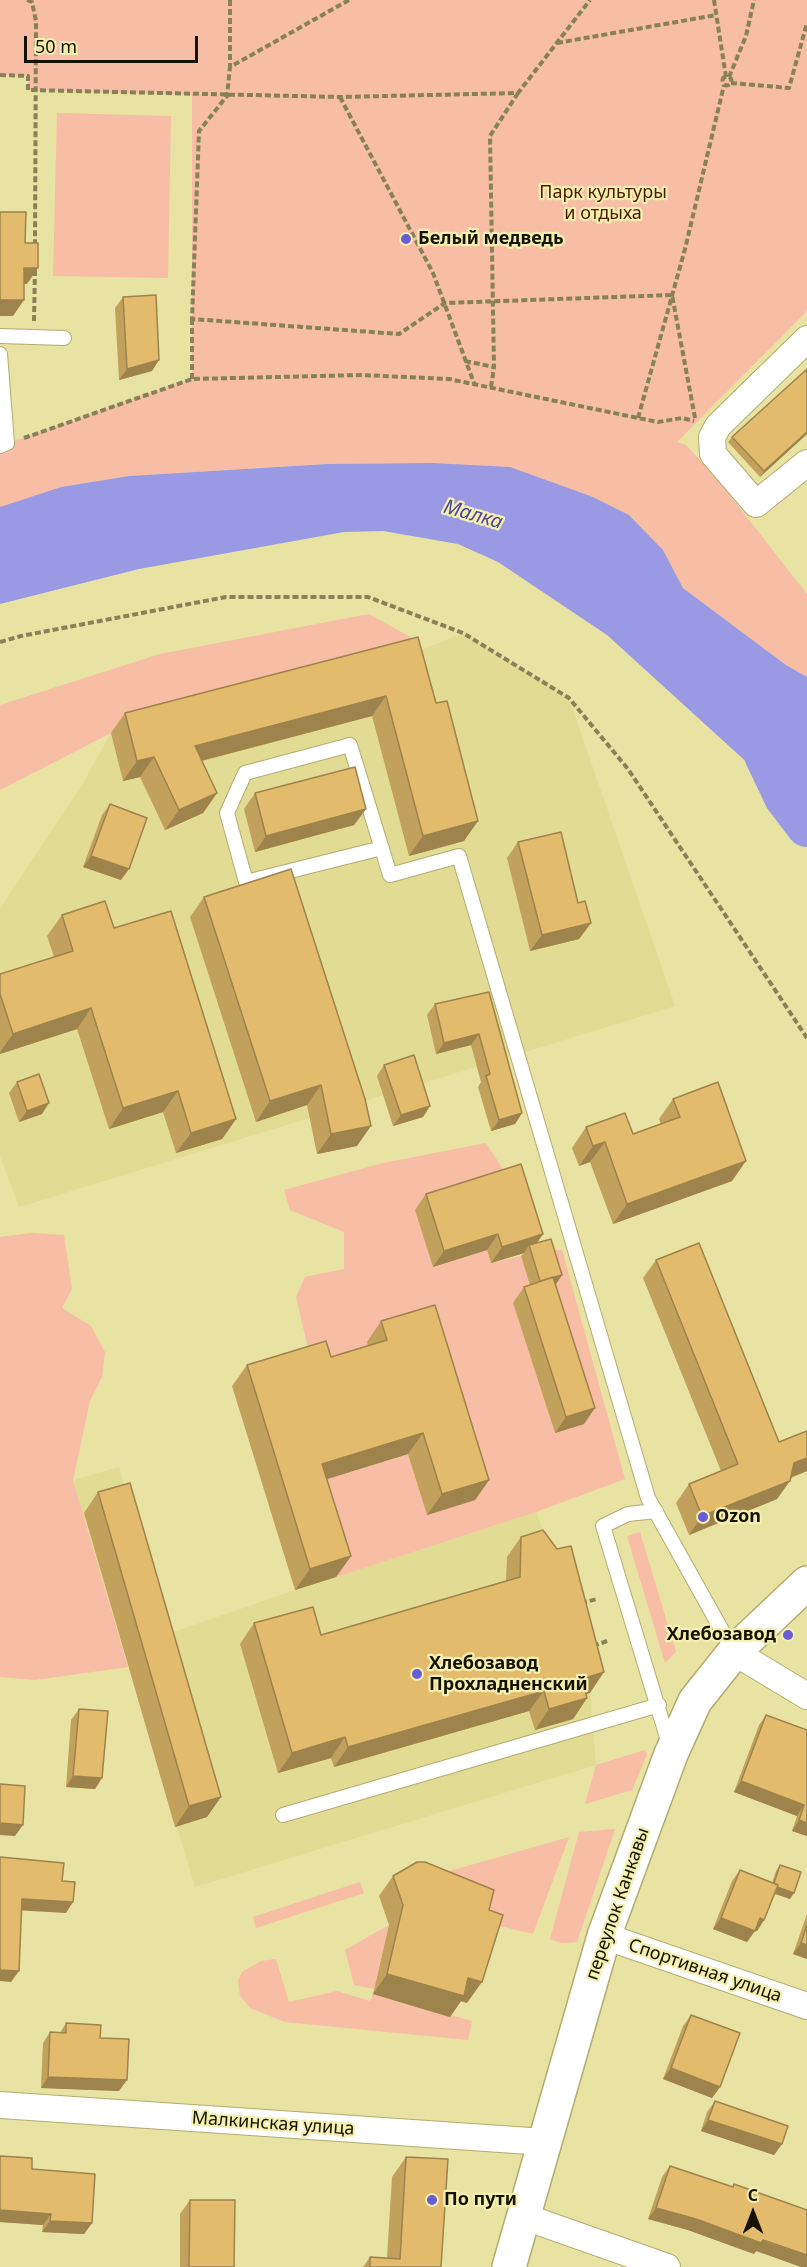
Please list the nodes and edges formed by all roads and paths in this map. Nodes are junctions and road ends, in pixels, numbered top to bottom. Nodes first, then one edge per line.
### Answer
1 (27, 0) edge
2 (230, 0) edge
3 (349, 0) edge
4 (590, 0) edge
5 (714, 0) edge
6 (754, 0) edge
7 (716, 15) junction
8 (807, 23) edge
9 (556, 43) junction
10 (231, 67) junction
11 (0, 75) edge
12 (727, 77) junction
13 (731, 83) junction
14 (724, 85) junction
15 (37, 89) junction
16 (518, 93) junction
17 (226, 96) junction
18 (340, 97) junction
19 (35, 254) edge
20 (35, 266) edge
21 (672, 295) junction
22 (493, 301) junction
23 (445, 303) junction
24 (192, 319) junction
25 (0, 336) edge
26 (34, 337) junction
27 (64, 338) dead end
28 (807, 339) edge
29 (0, 354) edge
30 (464, 361) junction
31 (494, 367) junction
32 (192, 378) junction
33 (474, 384) junction
34 (491, 387) junction
35 (638, 418) junction
36 (4, 445) edge
37 (807, 463) edge
38 (0, 642) edge
39 (382, 848) junction
40 (807, 1038) edge
41 (656, 1511) junction
42 (807, 1584) edge
43 (597, 1599) dead end
44 (577, 1604) edge
45 (610, 1640) dead end
46 (589, 1647) edge
47 (734, 1652) junction
48 (807, 1696) edge
49 (659, 1705) junction
50 (671, 1754) junction
51 (283, 1815) dead end
52 (604, 1936) junction
53 (807, 2006) edge
54 (0, 2105) edge
55 (545, 2142) junction
56 (525, 2217) junction
57 (509, 2267) edge
58 (668, 2267) edge

1 - 15 path
2 - 10 path
3 - 10 path
4 - 9 path
5 - 7 path
6 - 12 path
7 - 9 path
7 - 12 path
8 - 13 path
9 - 16 path
10 - 17 path
11 - 15 path
12 - 13 path
12 - 14 path
13 - 14 path
14 - 21 path
15 - 17 path
15 - 19 path
16 - 18 path
16 - 22 path
17 - 18 path
17 - 24 path
18 - 23 path
20 - 26 path
21 - 22 path
21 - 35 path
21 - 35 path
22 - 23 path
22 - 31 path
23 - 24 path
23 - 30 path
24 - 32 path
25 - 26 lane
26 - 27 lane
28 - 37 street
29 - 36 lane
30 - 31 path
30 - 33 path
31 - 34 path
32 - 33 path
32 - 36 path
33 - 34 path
34 - 35 path
38 - 40 path
39 - 39 lane
39 - 41 lane
41 - 47 lane
41 - 49 lane
42 - 47 street, переулок Канкавы
43 - 44 path
45 - 46 path
47 - 48 street
47 - 50 street, переулок Канкавы
49 - 50 lane
49 - 51 lane
50 - 52 street, переулок Канкавы
52 - 53 street, Спортивная улица
52 - 55 street, переулок Канкавы
54 - 55 street, Малкинская улица
55 - 56 street, переулок Канкавы
56 - 57 street, переулок Канкавы
56 - 58 street

